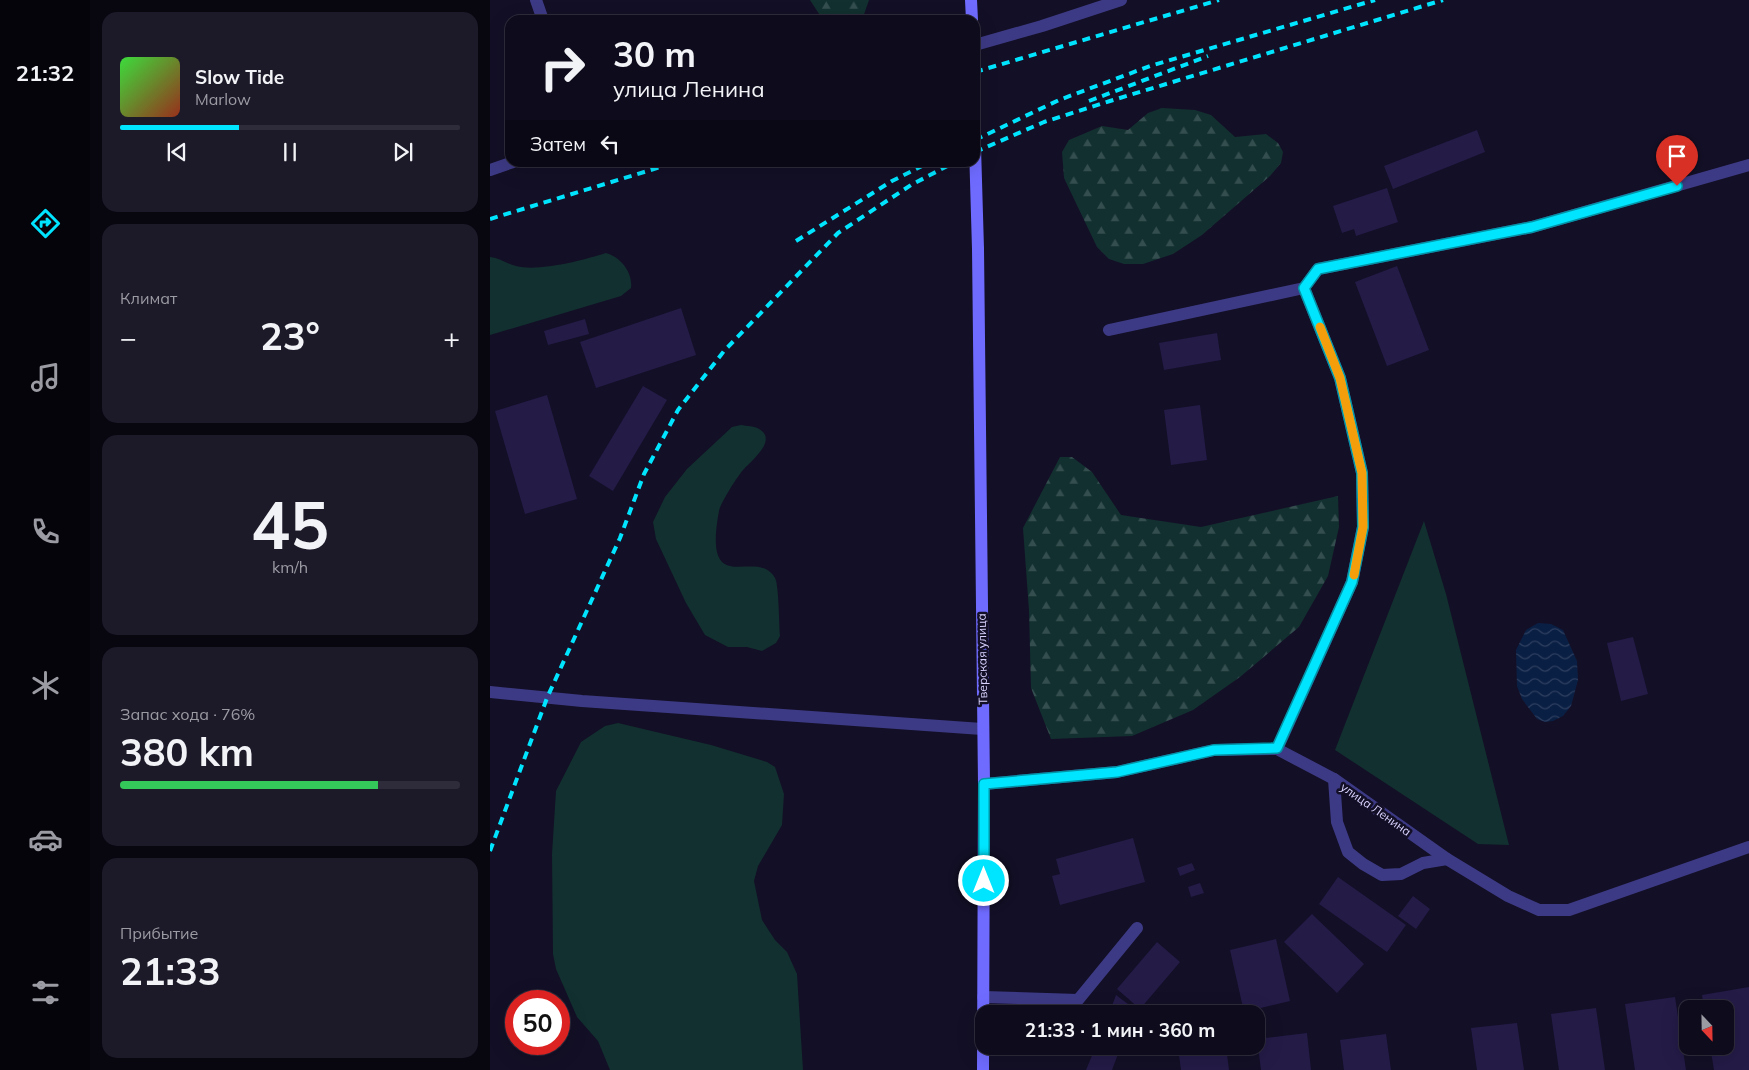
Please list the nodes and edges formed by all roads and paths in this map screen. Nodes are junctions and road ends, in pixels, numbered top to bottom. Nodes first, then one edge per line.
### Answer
1 (536, 0) edge
2 (971, 0) edge
3 (1121, 0) edge
4 (541, 15) edge
5 (972, 15) edge
6 (980, 44) edge
7 (505, 165) edge
8 (1749, 165) edge
9 (976, 167) edge
10 (490, 170) edge
11 (1304, 288) junction
12 (1109, 330) dead end
13 (490, 692) edge
14 (982, 729) junction
15 (1277, 748) junction
16 (1334, 779) junction
17 (984, 784) junction
18 (1749, 847) edge
19 (1447, 859) junction
20 (1137, 928) dead end
21 (983, 997) junction
22 (983, 1070) edge

1 - 4 street
2 - 5 main road
3 - 6 street
7 - 10 street
8 - 11 street
9 - 14 main road, Тверская улица, bridge
11 - 12 street
11 - 15 street
13 - 14 street
14 - 17 main road, Тверская улица
15 - 16 street, улица Ленина
15 - 17 street
16 - 19 street, улица Ленина
16 - 19 street
17 - 21 main road, Тверская улица
18 - 19 street, улица Ленина
20 - 21 street
21 - 22 main road, Тверская улица

